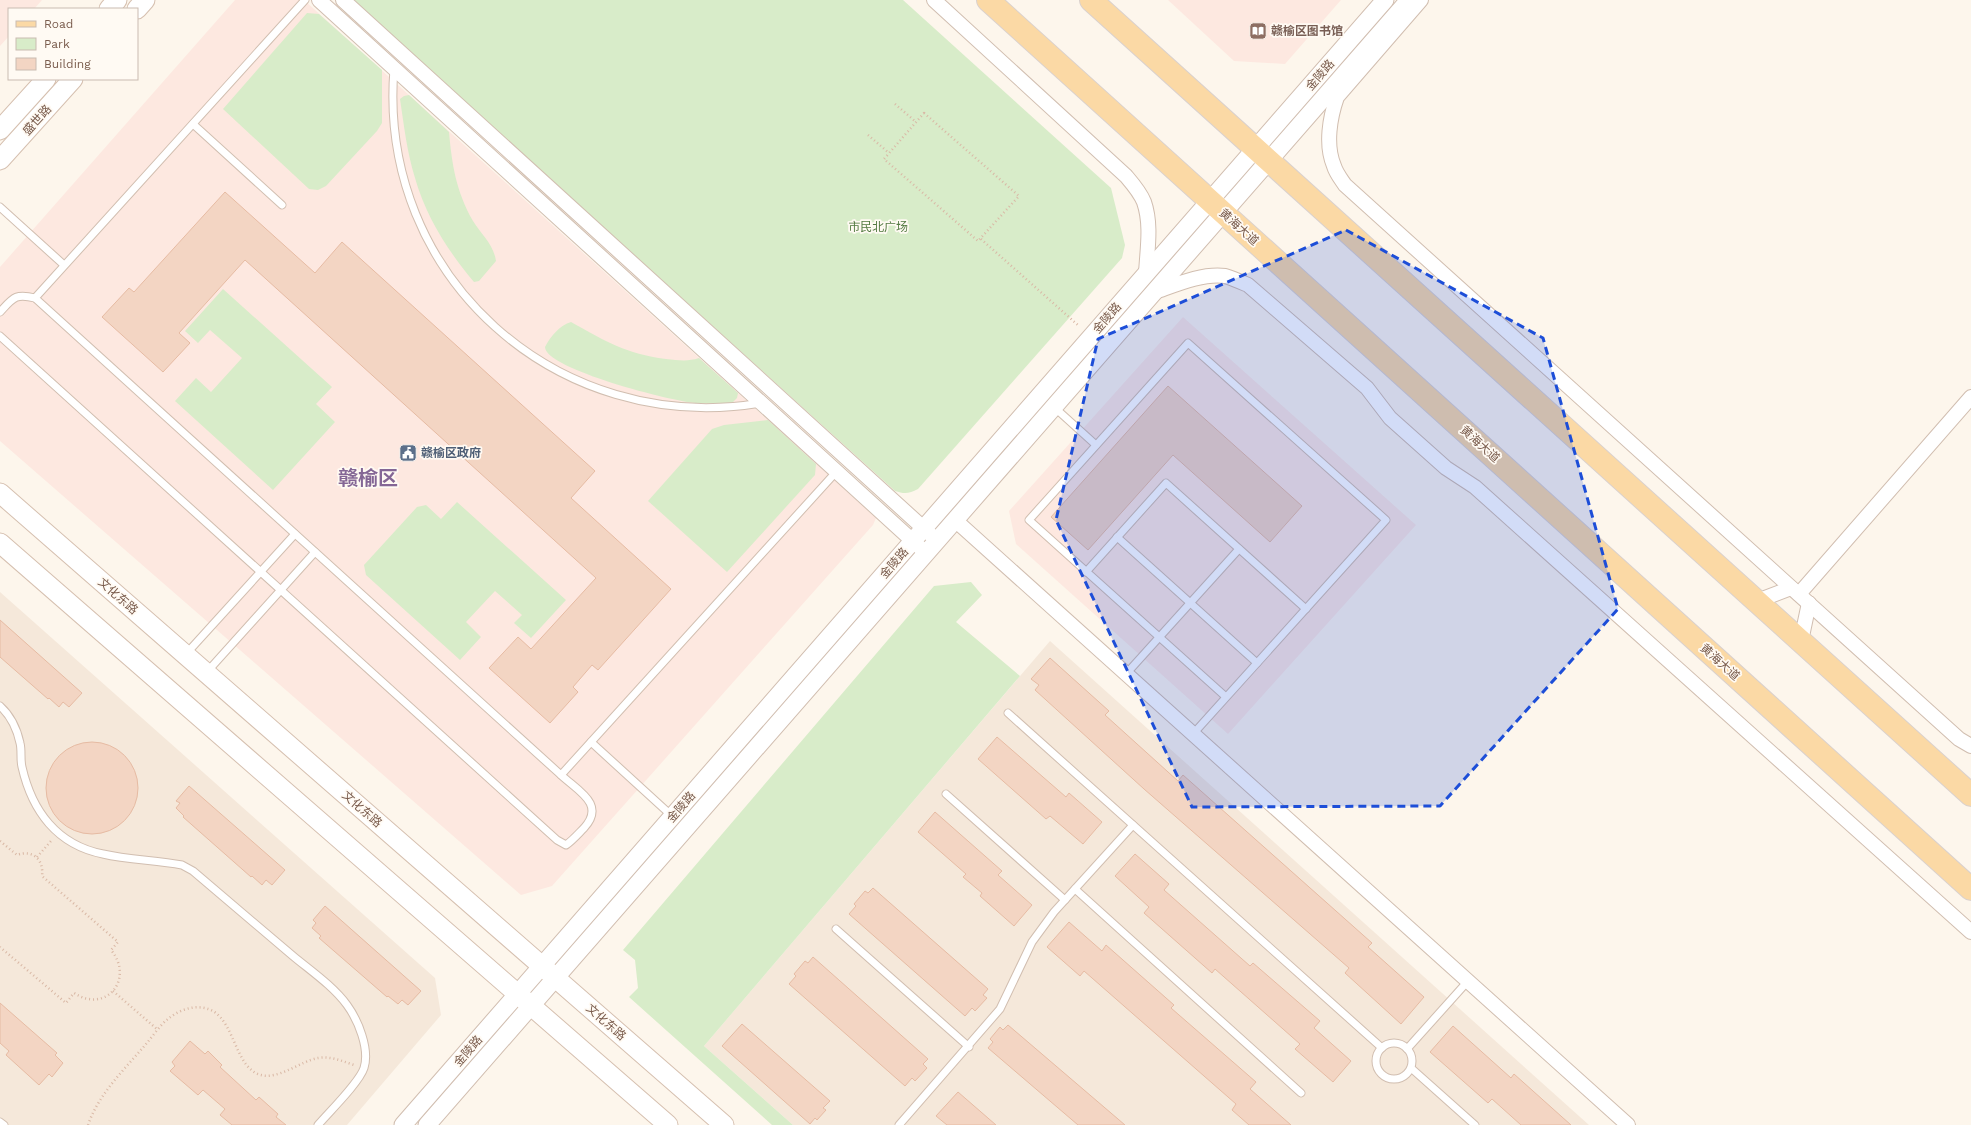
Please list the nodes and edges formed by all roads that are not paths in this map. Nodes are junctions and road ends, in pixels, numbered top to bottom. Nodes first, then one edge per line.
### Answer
1 (117, 0) edge
2 (145, 0) edge
3 (305, 0) edge
4 (319, 0) edge
5 (343, 0) edge
6 (934, 0) edge
7 (988, 0) edge
8 (1091, 0) edge
9 (1385, 0) edge
10 (1409, 0) edge
11 (1421, 0) edge
12 (110, 8) edge
13 (138, 8) edge
14 (394, 69) junction
15 (45, 80) edge
16 (72, 80) edge
17 (192, 124) junction
18 (0, 130) edge
19 (1262, 155) junction
20 (0, 160) edge
21 (282, 205) dead end
22 (0, 207) edge
23 (1217, 207) junction
24 (64, 266) junction
25 (1146, 274) junction
26 (1155, 292) junction
27 (35, 298) junction
28 (0, 312) edge
29 (0, 336) edge
30 (1971, 397) edge
31 (761, 403) junction
32 (1054, 407) junction
33 (1096, 445) junction
34 (837, 471) junction
35 (0, 494) edge
36 (955, 520) junction
37 (295, 534) junction
38 (918, 535) junction
39 (1117, 537) junction
40 (0, 543) edge
41 (932, 547) junction
42 (1239, 549) junction
43 (315, 552) junction
44 (261, 572) junction
45 (1086, 572) junction
46 (281, 590) junction
47 (1800, 595) junction
48 (1757, 601) junction
49 (1190, 602) junction
50 (1306, 609) junction
51 (1159, 637) junction
52 (1801, 641) junction
53 (185, 655) junction
54 (1257, 663) junction
55 (206, 673) junction
56 (1126, 674) junction
57 (1226, 698) junction
58 (0, 706) edge
59 (1008, 713) dead end
60 (1193, 734) junction
61 (591, 742) junction
62 (1971, 746) edge
63 (561, 775) junction
64 (946, 794) dead end
65 (1971, 795) edge
66 (672, 816) junction
67 (1133, 825) junction
68 (1971, 888) edge
69 (1075, 889) junction
70 (1065, 900) junction
71 (836, 929) dead end
72 (1971, 932) edge
73 (548, 972) junction
74 (1468, 981) junction
75 (524, 1000) junction
76 (969, 1047) junction
77 (1382, 1048) junction
78 (1408, 1048) junction
79 (1411, 1068) junction
80 (1301, 1093) dead end
81 (0, 1122) edge
82 (4, 1125) edge
83 (318, 1125) edge
84 (403, 1125) edge
85 (427, 1125) edge
86 (668, 1125) edge
87 (724, 1125) edge
88 (899, 1125) edge
89 (1475, 1125) edge
90 (1628, 1125) edge

1 - 12 main road
2 - 13 main road
3 - 17 lane
4 - 14 street
5 - 38 street
6 - 25 street
7 - 23 main road, 黄海大道
8 - 19 main road
9 - 19 street, 金陵路
10 - 19 street, 金陵路
11 - 47 street
14 - 31 street
14 - 31 lane
15 - 18 main road, 盛世路
16 - 20 main road, 盛世路
17 - 21 lane
17 - 24 lane
19 - 23 street, 金陵路
19 - 48 main road
22 - 24 lane
23 - 25 street, 金陵路
23 - 26 street, 金陵路
23 - 68 main road, 黄海大道
24 - 27 lane
25 - 38 street, 金陵路
26 - 32 street, 金陵路
26 - 72 street
27 - 28 lane
27 - 37 lane
29 - 44 lane
30 - 47 street
31 - 34 street
32 - 33 lane
32 - 36 street, 金陵路
33 - 45 lane
33 - 50 lane
34 - 38 street
34 - 61 lane
35 - 53 main road, 文化东路
36 - 41 street, 金陵路
36 - 56 street
37 - 43 lane
37 - 44 lane
38 - 41 street
38 - 66 street, 金陵路
39 - 42 lane
39 - 45 lane
39 - 49 lane
40 - 75 main road
41 - 73 street, 金陵路
42 - 49 lane
42 - 50 lane
43 - 46 lane
43 - 63 lane
44 - 46 lane
44 - 53 lane
45 - 51 lane
46 - 55 lane
46 - 63 lane
47 - 48 street
47 - 52 street
47 - 62 street
48 - 52 main road
49 - 51 lane
49 - 54 lane
50 - 54 lane
51 - 56 lane
51 - 57 lane
52 - 65 main road
53 - 55 main road, 文化东路
54 - 57 lane
55 - 73 main road, 文化东路
56 - 60 street
57 - 60 lane
58 - 83 lane
59 - 67 lane
60 - 74 street
61 - 63 lane
61 - 66 lane
64 - 70 lane
66 - 73 street, 金陵路
67 - 69 lane
67 - 77 lane
69 - 70 lane
69 - 80 lane
70 - 76 lane
71 - 76 lane
73 - 75 street, 金陵路
73 - 87 main road, 文化东路
74 - 78 lane
74 - 90 street
75 - 84 street, 金陵路
75 - 85 street, 金陵路
75 - 86 main road
76 - 88 lane
77 - 78 lane
77 - 79 lane
78 - 79 lane
79 - 89 lane
81 - 82 lane

